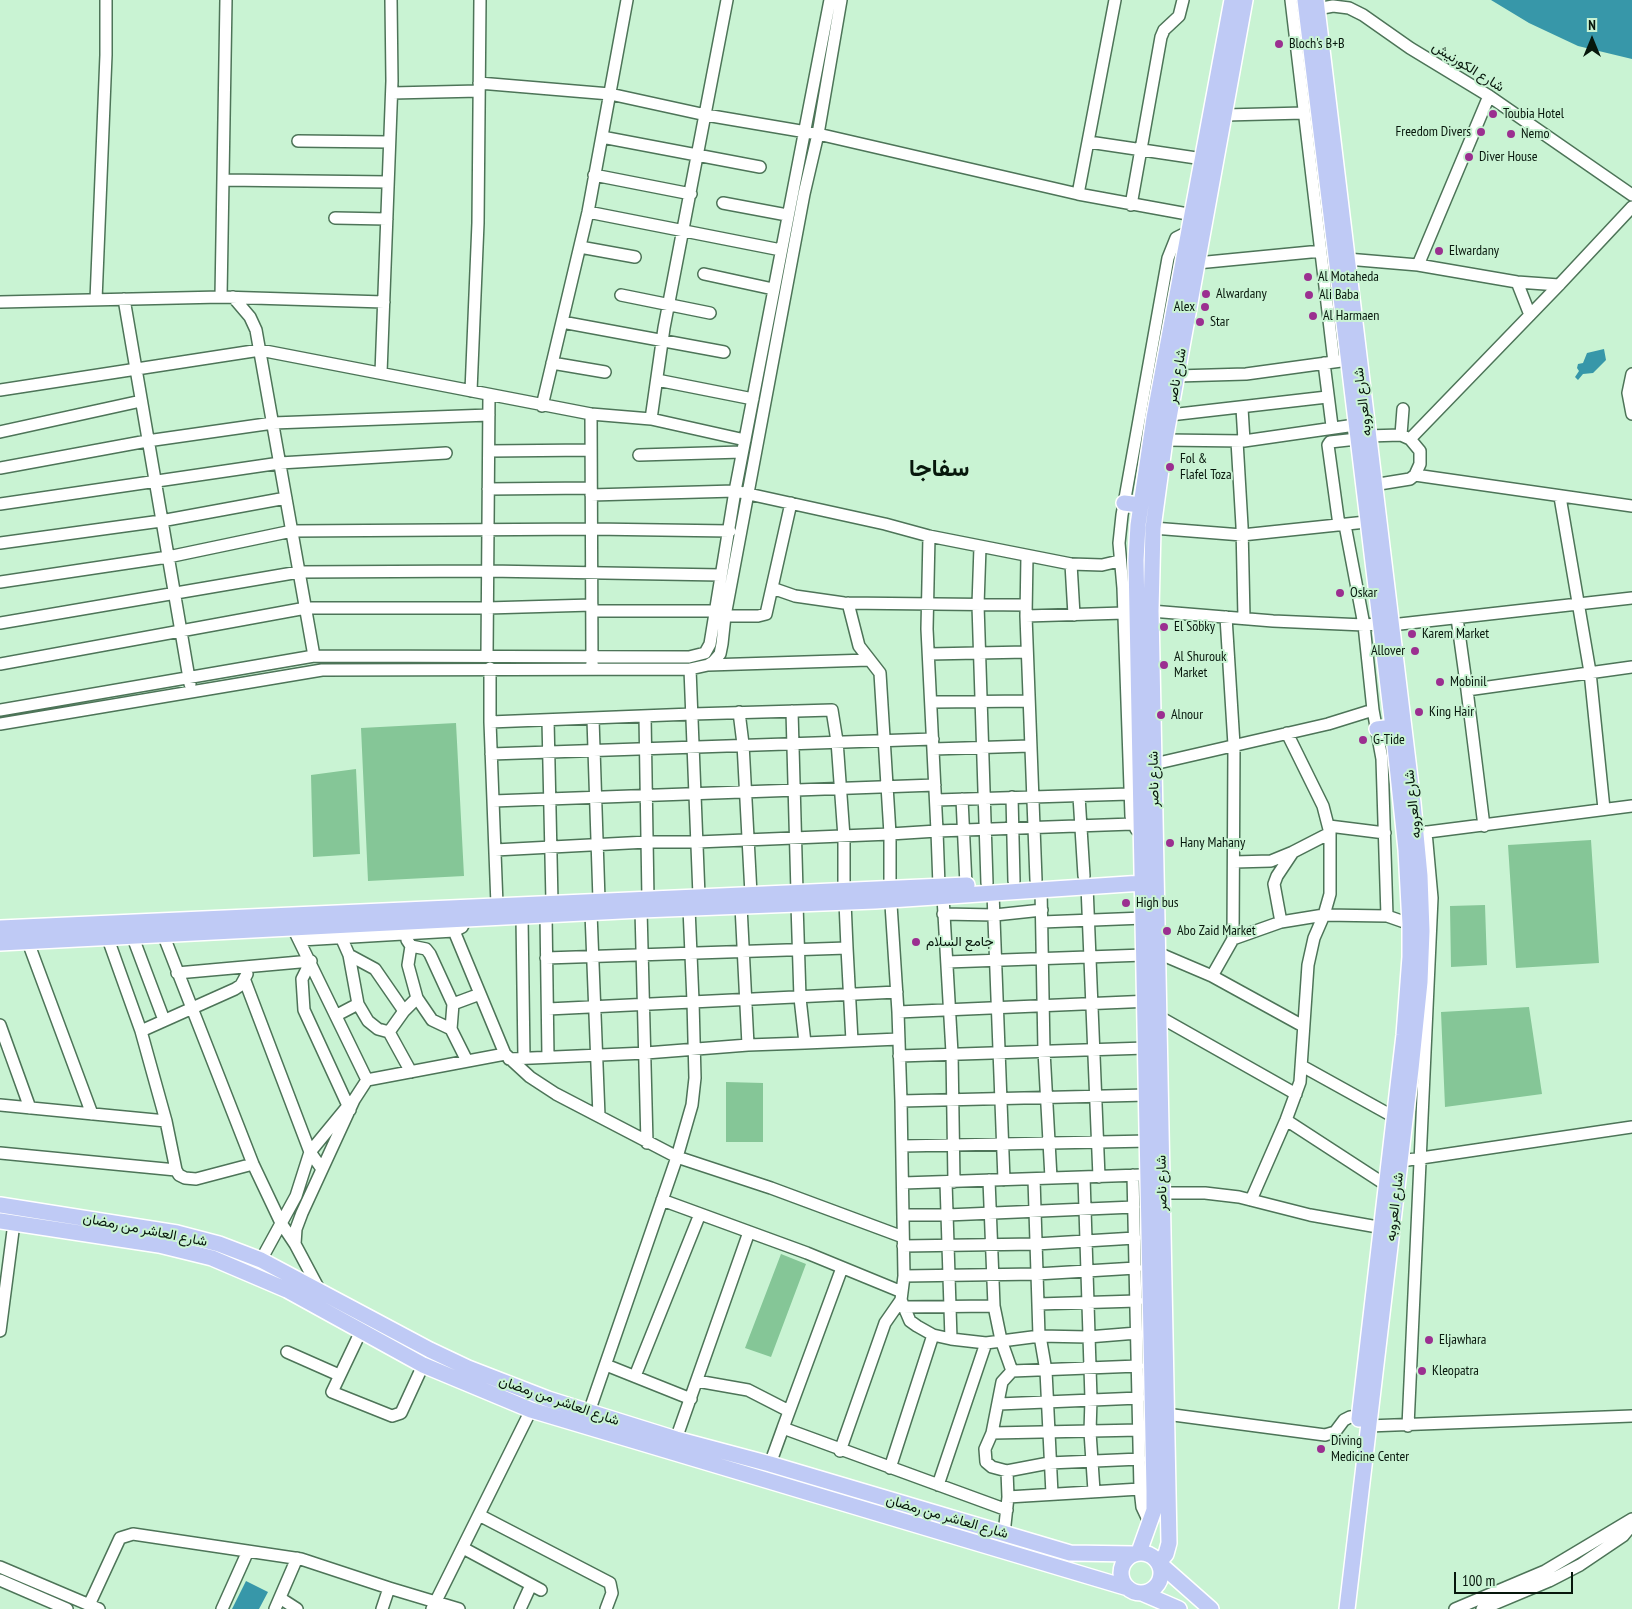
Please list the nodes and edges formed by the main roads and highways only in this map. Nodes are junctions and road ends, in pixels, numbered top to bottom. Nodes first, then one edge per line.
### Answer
1 (1232, 0) edge
2 (1245, 0) edge
3 (1309, 2) edge
4 (1215, 135) junction
5 (1331, 181) junction
6 (1360, 433) junction
7 (1124, 503) road end
8 (1140, 505) junction
9 (1378, 625) junction
10 (1146, 678) junction
11 (1392, 727) junction
12 (1377, 729) road end
13 (1407, 803) junction
14 (1143, 878) junction
15 (1039, 885) junction
16 (990, 888) junction
17 (941, 892) junction
18 (746, 900) junction
19 (645, 904) junction
20 (549, 908) junction
21 (160, 927) junction
22 (0, 928) edge
23 (1148, 928) junction
24 (0, 943) edge
25 (1154, 1006) junction
26 (1151, 1086) junction
27 (1399, 1110) junction
28 (0, 1205) edge
29 (7, 1222) edge
30 (1386, 1229) junction
31 (1151, 1367) junction
32 (1149, 1420) junction
33 (1364, 1421) junction
34 (824, 1489) junction
35 (1136, 1553) junction
36 (1160, 1563) junction
37 (1135, 1591) junction
38 (1179, 1609) edge
39 (1211, 1609) edge
40 (1337, 1609) edge
41 (1347, 1609) edge

1 - 4 main road, شارع ناصر
2 - 4 main road, شارع ناصر
3 - 5 main road, شارع العروبه
3 - 5 main road, شارع العروبه
4 - 8 main road, شارع ناصر
4 - 10 main road, شارع ناصر
5 - 6 main road, شارع العروبه
5 - 6 main road, شارع العروبه
6 - 9 main road, شارع العروبه
6 - 9 main road, شارع العروبه
7 - 8 main road
8 - 10 main road, شارع ناصر
9 - 11 main road, شارع العروبه
9 - 13 main road, شارع العروبه
10 - 14 main road, شارع ناصر
10 - 23 main road, شارع ناصر
11 - 12 main road
11 - 13 main road, شارع العروبه
13 - 27 main road, شارع العروبه
13 - 27 main road, شارع العروبه
14 - 15 main road
14 - 23 main road, شارع ناصر
15 - 16 main road
15 - 16 main road
16 - 17 main road
16 - 17 main road
17 - 18 main road
18 - 19 main road
18 - 19 main road
19 - 20 main road
20 - 21 main road
20 - 21 main road
21 - 22 main road
21 - 24 main road
23 - 25 main road, شارع ناصر
25 - 26 main road, شارع ناصر
25 - 26 main road, شارع ناصر
26 - 31 main road, شارع ناصر
26 - 31 main road, شارع ناصر
27 - 30 main road, شارع العروبه
27 - 30 main road, شارع العروبه
28 - 34 main road, شارع العاشر من رمضان
29 - 34 main road, شارع العاشر من رمضان
30 - 33 main road, شارع العروبه
31 - 32 main road, شارع ناصر
32 - 35 main road, شارع ناصر
32 - 36 main road, شارع ناصر
33 - 40 main road, شارع العروبه
33 - 41 main road, شارع العروبه
34 - 35 main road, شارع العاشر من رمضان
34 - 37 main road, شارع العاشر من رمضان
35 - 36 main road
35 - 37 main road
36 - 37 main road
36 - 39 main road
37 - 38 main road, شارع العاشر من رمضان

